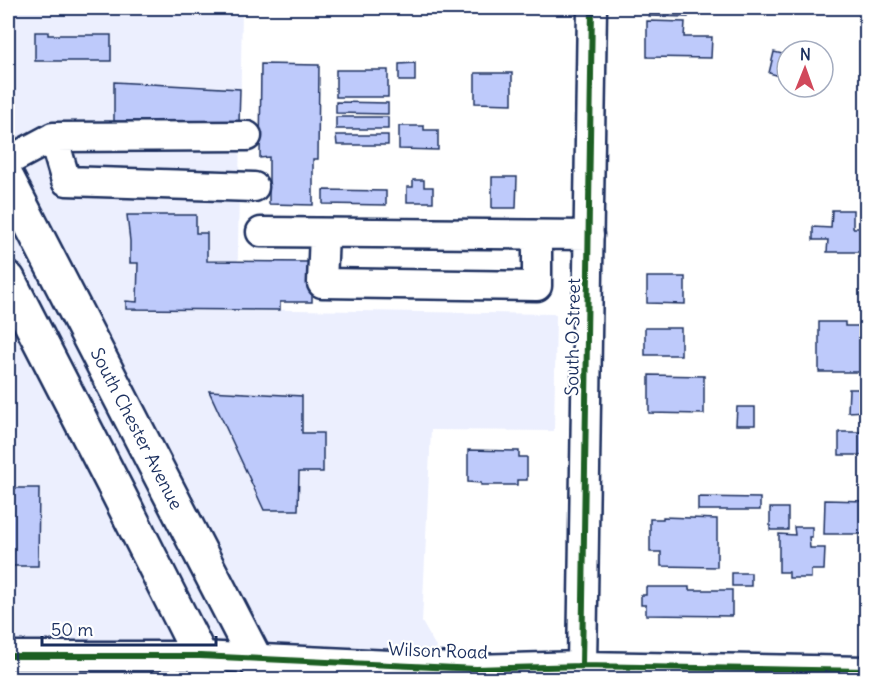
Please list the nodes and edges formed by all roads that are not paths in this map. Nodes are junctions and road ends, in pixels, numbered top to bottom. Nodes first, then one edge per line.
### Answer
1 (592, 8) edge
2 (247, 136) dead end
3 (53, 137) junction
4 (8, 161) edge
5 (8, 180) edge
6 (254, 187) dead end
7 (261, 232) dead end
8 (324, 233) junction
9 (537, 235) junction
10 (589, 236) junction
11 (8, 279) edge
12 (8, 656) edge
13 (582, 666) junction
14 (69, 668) edge
15 (206, 668) edge
16 (260, 669) edge
17 (867, 671) edge
18 (464, 674) edge

1 - 10 street, South O Street
2 - 3 street
3 - 4 street
3 - 6 street
5 - 16 main road, South Chester Avenue
7 - 8 street
8 - 9 street
8 - 9 street
9 - 10 street
10 - 13 street, South O Street
11 - 15 main road
12 - 14 street, Wilson Road
13 - 17 street, Wilson Road
13 - 18 street, Wilson Road
14 - 15 street, Wilson Road
15 - 16 street, Wilson Road
16 - 18 street, Wilson Road

